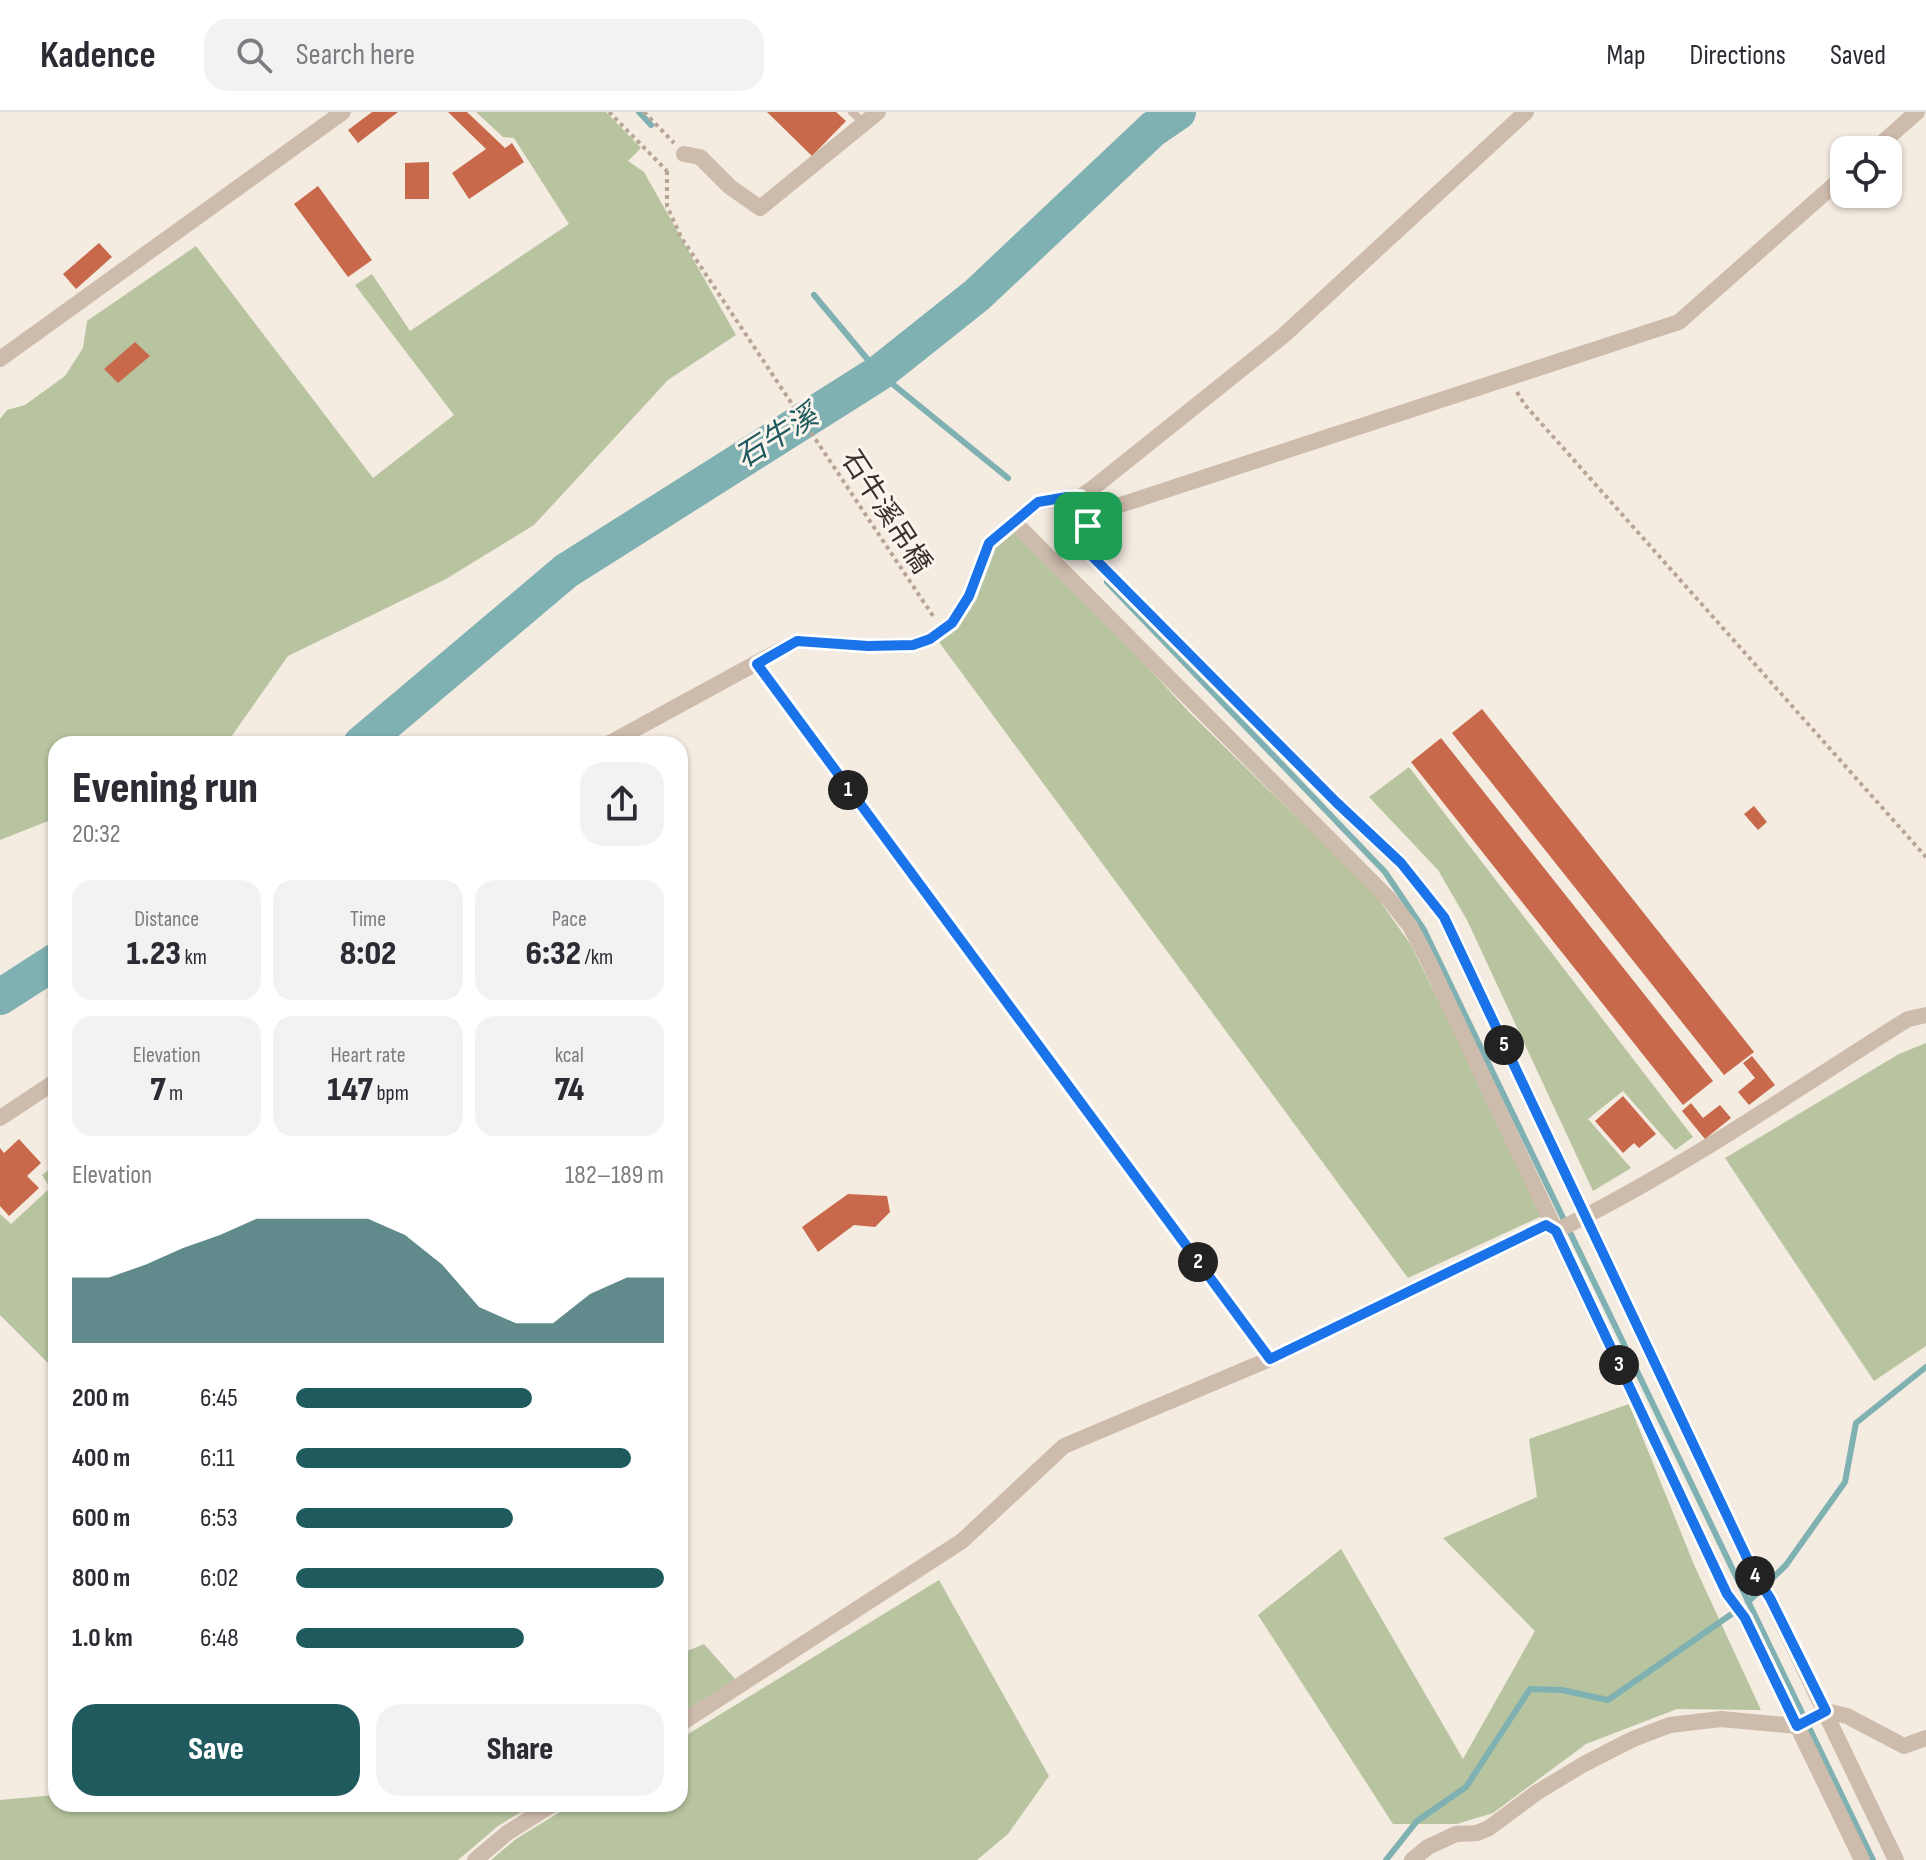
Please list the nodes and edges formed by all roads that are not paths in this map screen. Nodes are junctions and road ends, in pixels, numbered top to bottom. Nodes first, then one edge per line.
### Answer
1 (343, 112) edge
2 (878, 112) edge
3 (1526, 112) edge
4 (1917, 112) edge
5 (858, 118) edge
6 (1890, 136) edge
7 (684, 154) road end
8 (1830, 188) edge
9 (0, 359) edge
10 (1073, 497) junction
11 (1015, 523) junction
12 (1088, 526) junction
13 (623, 736) edge
14 (1926, 1015) edge
15 (48, 1086) edge
16 (0, 1118) edge
17 (1586, 1216) junction
18 (1556, 1231) junction
19 (1826, 1711) junction
20 (688, 1719) edge
21 (1797, 1726) junction
22 (1926, 1738) edge
23 (540, 1812) edge
24 (475, 1860) edge
25 (1412, 1860) edge
26 (1862, 1860) edge
27 (1896, 1860) edge

1 - 9 street
2 - 5 street
3 - 10 street
4 - 6 street
5 - 7 street
8 - 12 street
10 - 11 street
10 - 12 street
11 - 13 street
11 - 18 street
12 - 17 street
14 - 17 street
15 - 16 street
17 - 18 street
17 - 19 street
18 - 20 street
18 - 21 street
19 - 21 street
19 - 22 street
19 - 27 street
21 - 25 street
21 - 26 street
23 - 24 street

